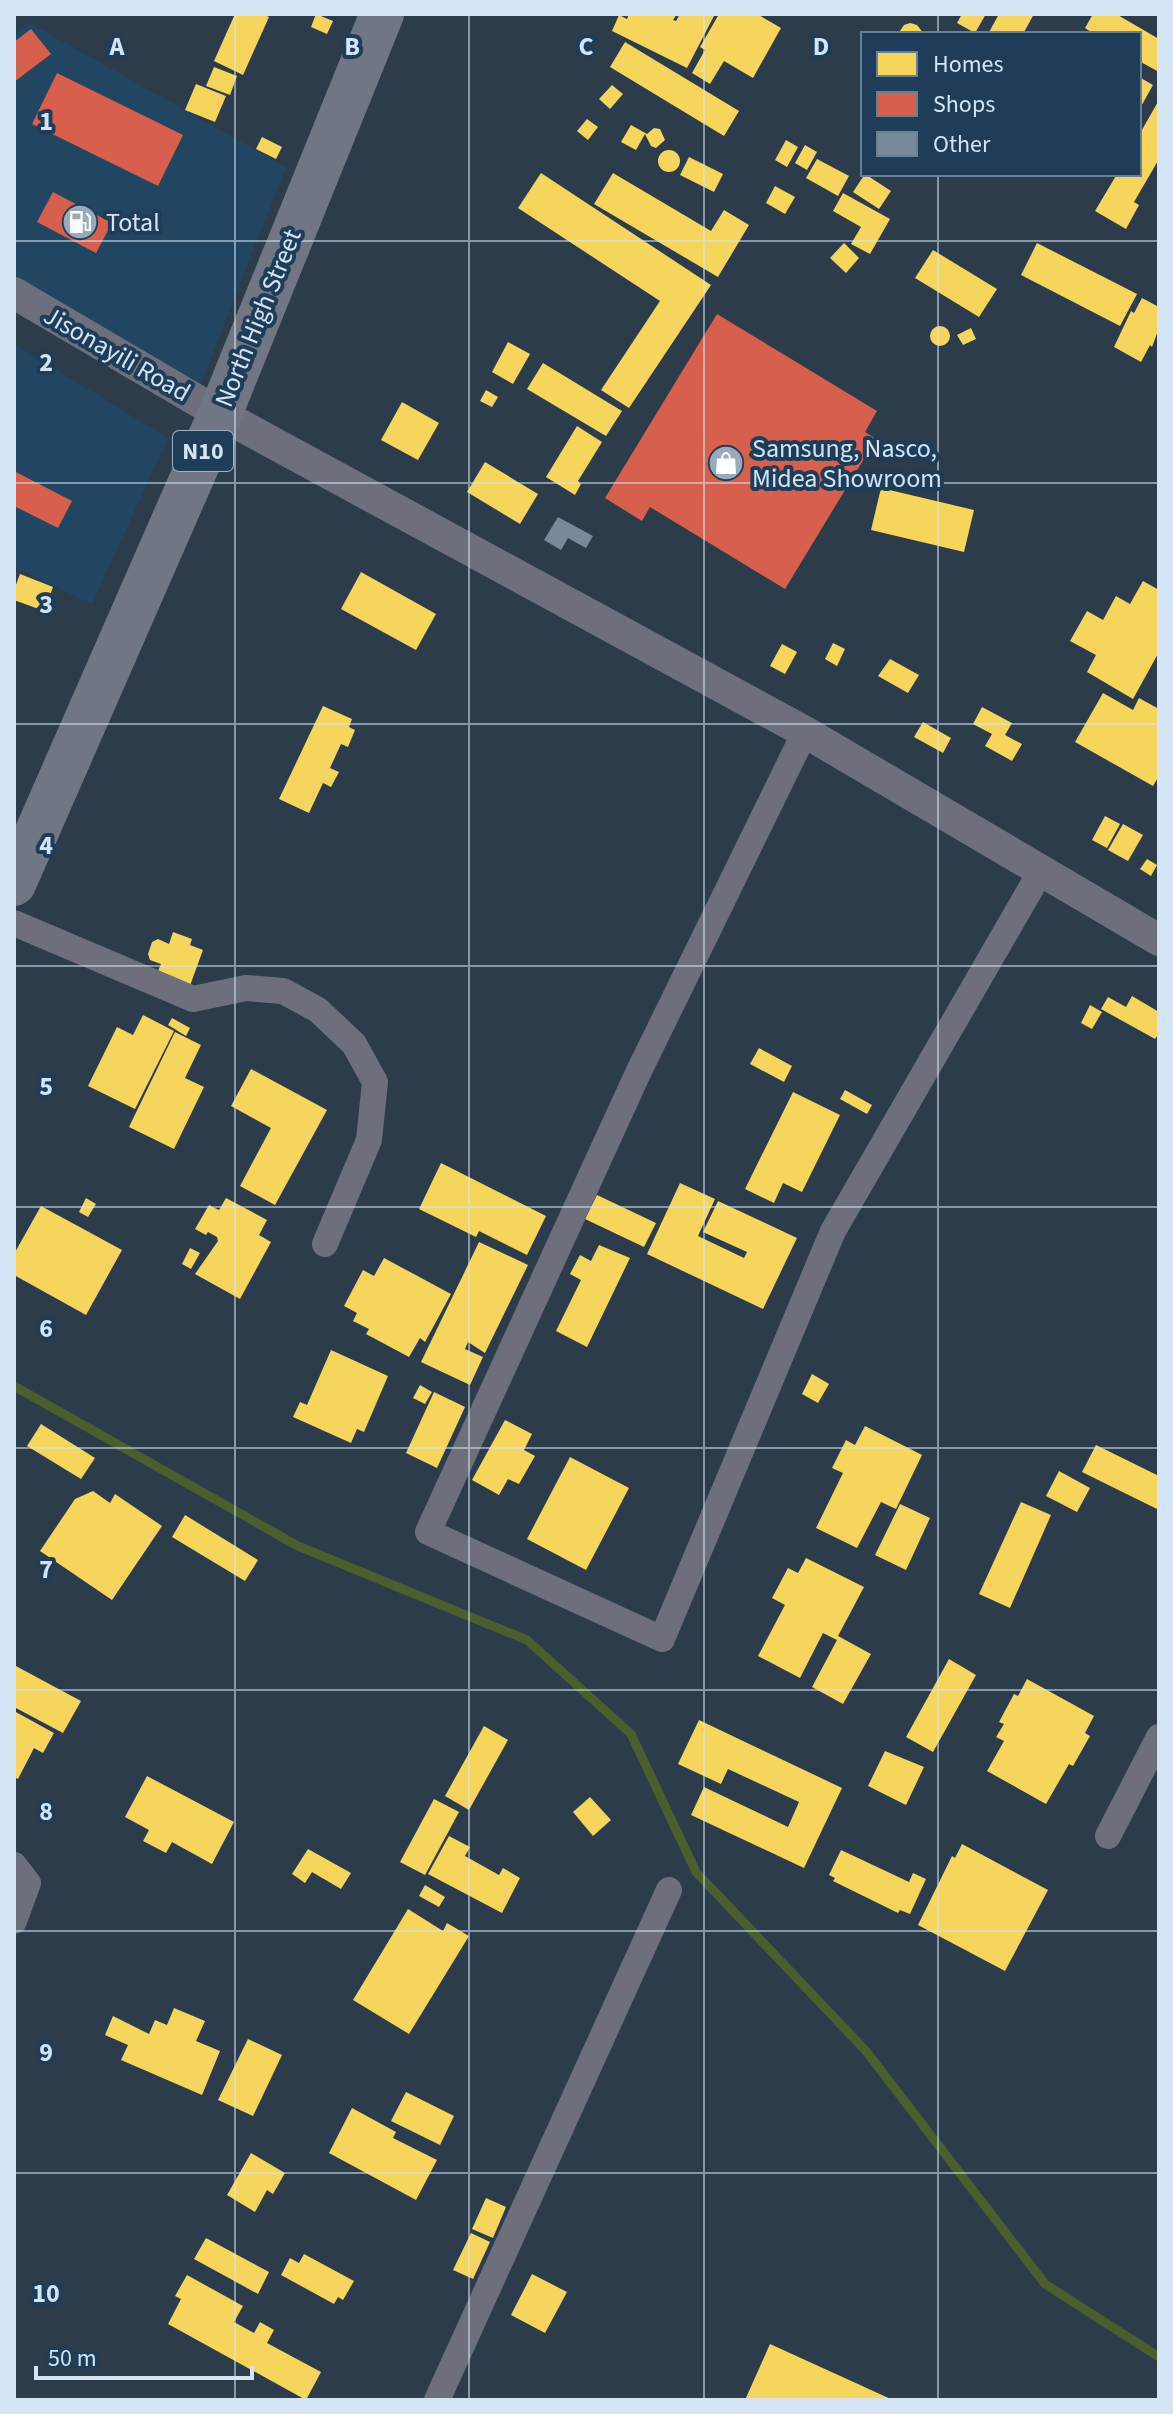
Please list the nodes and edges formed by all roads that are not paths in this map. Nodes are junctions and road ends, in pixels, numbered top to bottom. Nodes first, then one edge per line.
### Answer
1 (382, 14) edge
2 (14, 293) edge
3 (220, 414) junction
4 (805, 732) junction
5 (1041, 871) junction
6 (14, 884) edge
7 (14, 923) edge
8 (1159, 940) edge
9 (325, 1244) dead end
10 (1159, 1737) edge
11 (1108, 1836) dead end
12 (14, 1865) edge
13 (669, 1890) dead end
14 (14, 1921) edge
15 (437, 2400) edge

1 - 3 highway, North High Street / N10
2 - 3 street, Jisonayili Road
3 - 4 street, Jisonayili Road
3 - 6 highway, North High Street / N10
4 - 5 street, Jisonayili Road
4 - 5 street
5 - 8 street, Jisonayili Road
7 - 9 street
10 - 11 street
12 - 14 street
13 - 15 street

